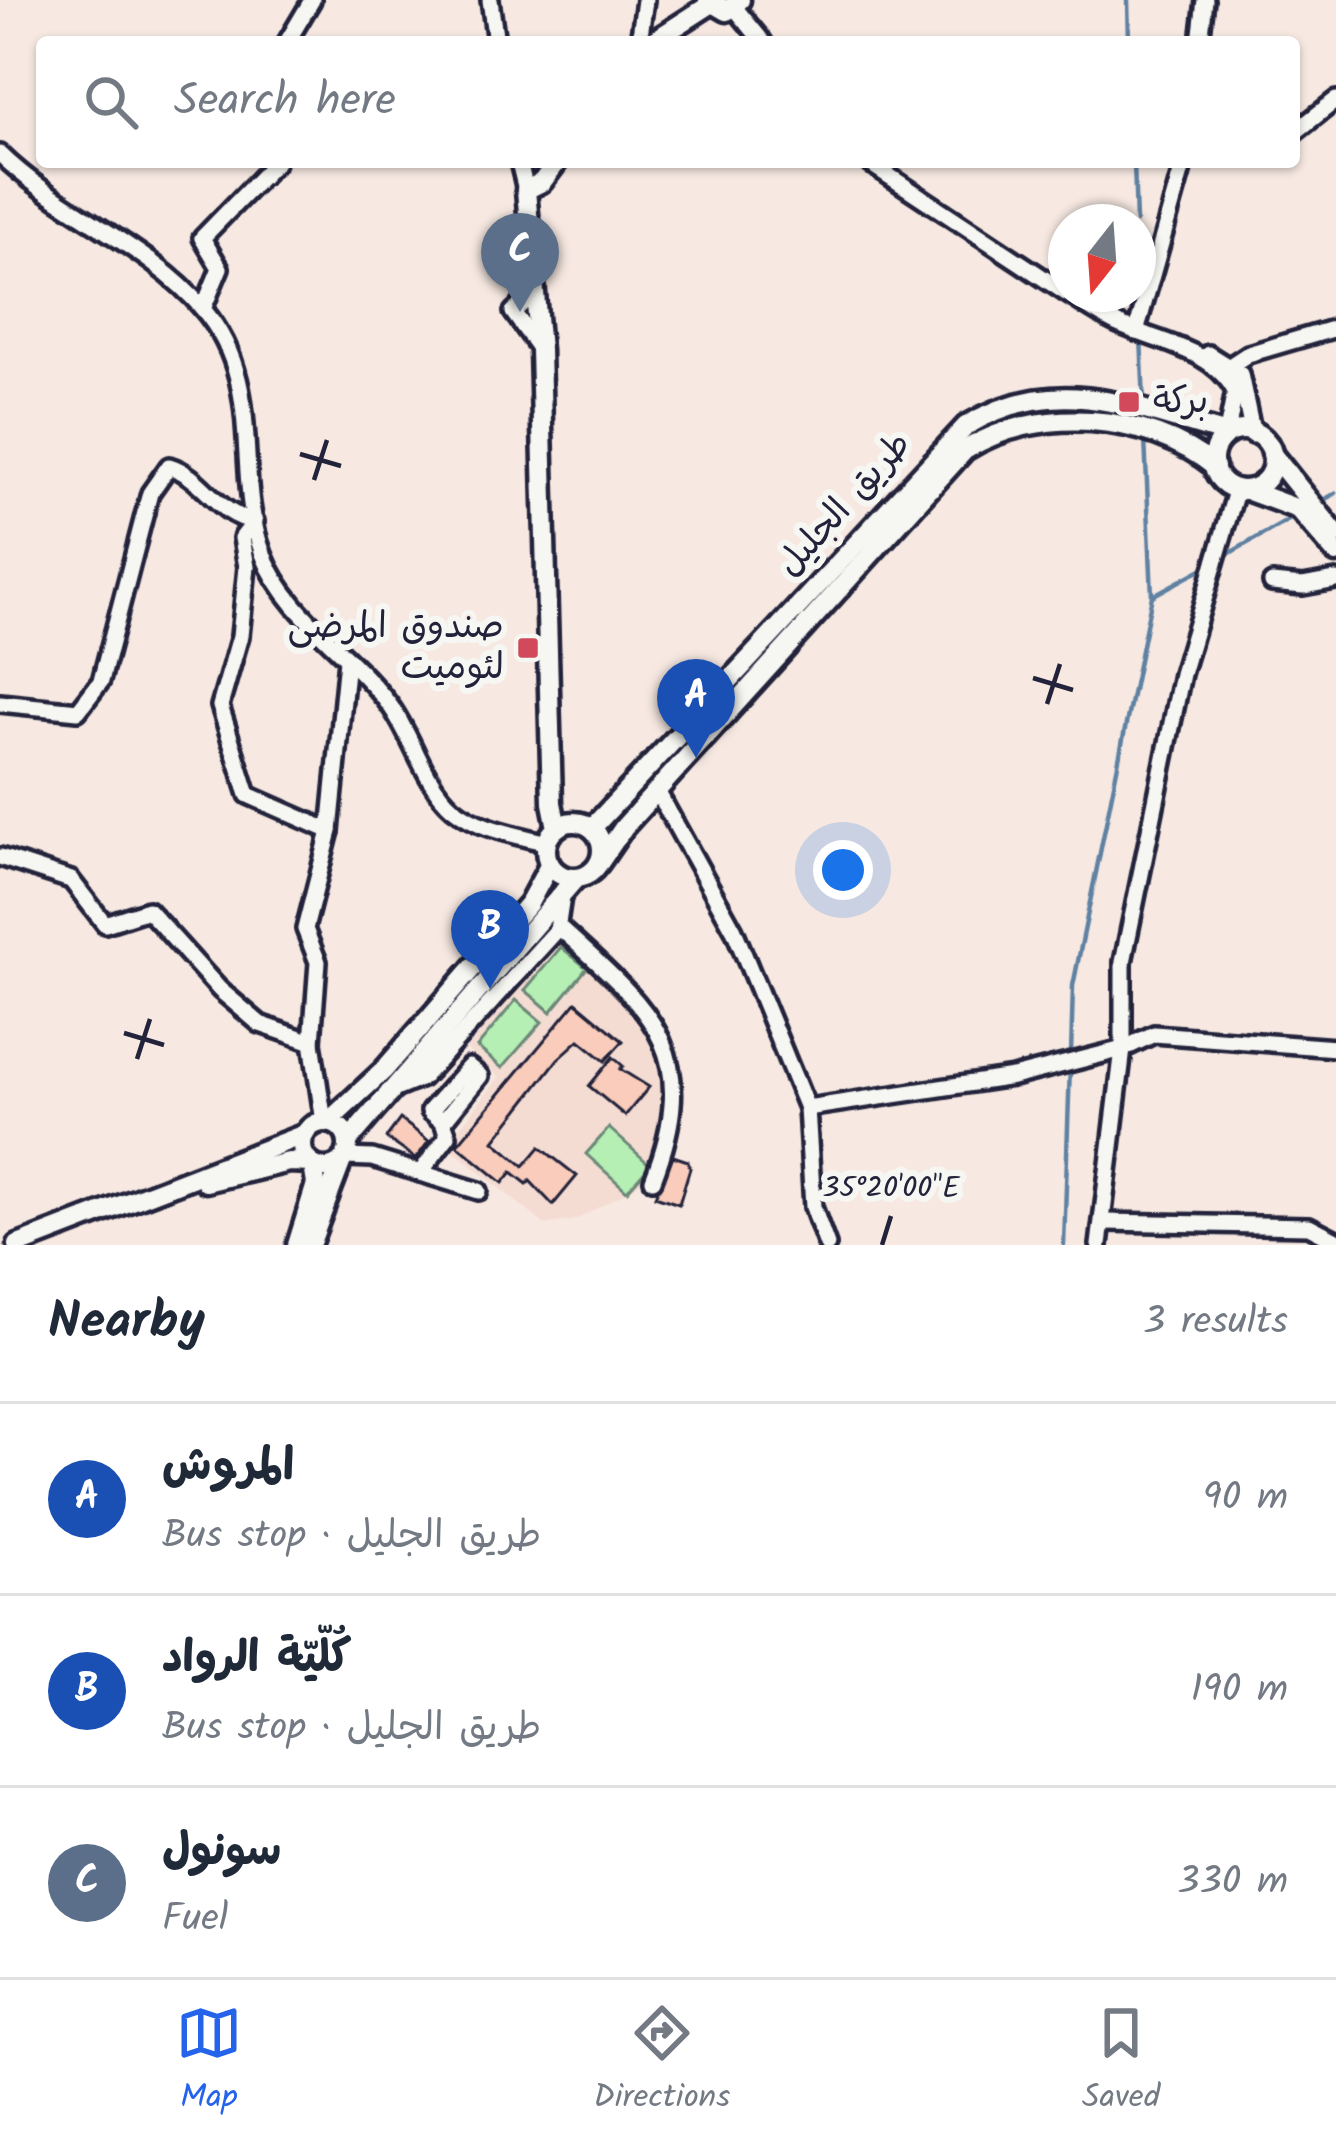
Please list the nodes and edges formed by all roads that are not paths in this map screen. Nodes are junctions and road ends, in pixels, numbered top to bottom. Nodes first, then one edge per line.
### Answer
1 (312, 0) edge
2 (490, 0) edge
3 (645, 0) edge
4 (1205, 0) edge
5 (710, 2) edge
6 (738, 4) edge
7 (290, 36) edge
8 (495, 36) edge
9 (640, 36) edge
10 (661, 36) edge
11 (759, 36) edge
12 (1201, 36) edge
13 (1336, 100) edge
14 (1300, 128) edge
15 (0, 154) edge
16 (270, 168) edge
17 (520, 168) edge
18 (552, 168) edge
19 (877, 168) edge
20 (1182, 168) edge
21 (526, 190) junction
22 (1048, 280) edge
23 (203, 309) junction
24 (1101, 312) edge
25 (1336, 328) edge
26 (1136, 332) junction
27 (1225, 368) junction
28 (1226, 433) junction
29 (1253, 435) junction
30 (1268, 449) junction
31 (1215, 466) junction
32 (1243, 489) junction
33 (255, 521) junction
34 (1336, 534) edge
35 (1336, 553) edge
36 (1336, 580) edge
37 (1272, 583) dead end
38 (347, 661) junction
39 (0, 703) edge
40 (657, 790) junction
41 (592, 828) junction
42 (330, 831) junction
43 (552, 835) junction
44 (0, 857) edge
45 (601, 862) junction
46 (550, 864) junction
47 (569, 885) junction
48 (559, 927) junction
49 (312, 1042) junction
50 (1336, 1048) edge
51 (1123, 1049) junction
52 (386, 1093) junction
53 (807, 1108) junction
54 (326, 1122) junction
55 (443, 1122) dead end
56 (304, 1134) junction
57 (346, 1151) junction
58 (311, 1164) junction
59 (420, 1173) junction
60 (653, 1180) dead end
61 (479, 1191) dead end
62 (148, 1196) junction
63 (1105, 1222) junction
64 (1336, 1240) edge
65 (18, 1245) edge
66 (297, 1245) edge
67 (310, 1245) edge
68 (827, 1245) edge
69 (1099, 1245) edge

1 - 7 street
2 - 8 street
3 - 9 street
4 - 12 street
5 - 6 main road
5 - 10 main road
6 - 11 street
13 - 14 street
15 - 23 street
16 - 23 street
17 - 21 street
18 - 21 main road
19 - 22 street
20 - 26 street
21 - 43 main road
23 - 33 street
24 - 26 street
25 - 27 street
26 - 27 street
27 - 28 street
27 - 29 street
28 - 29 main road
28 - 31 main road
28 - 41 main road, طريق الجليل
29 - 30 main road
30 - 32 main road
30 - 34 main road
31 - 32 main road
31 - 40 main road, طريق الجليل
32 - 35 main road
32 - 51 street
33 - 38 street
33 - 39 street
33 - 42 street
36 - 37 street
38 - 42 street
38 - 43 street
40 - 45 main road, طريق الجليل
40 - 53 street
41 - 43 main road
41 - 45 main road
42 - 49 street
43 - 46 main road
44 - 49 street
45 - 47 main road
46 - 47 main road
46 - 54 main road
47 - 48 street
47 - 52 main road
48 - 52 street
48 - 60 street
49 - 54 street
50 - 51 street
51 - 53 street
51 - 63 street
52 - 57 main road
53 - 68 street
54 - 56 main road
54 - 57 main road
55 - 59 street
56 - 58 main road
56 - 62 main road
57 - 58 main road
57 - 59 street
57 - 67 main road
58 - 62 main road
58 - 66 main road
59 - 61 street
62 - 65 main road
63 - 64 street
63 - 69 street

